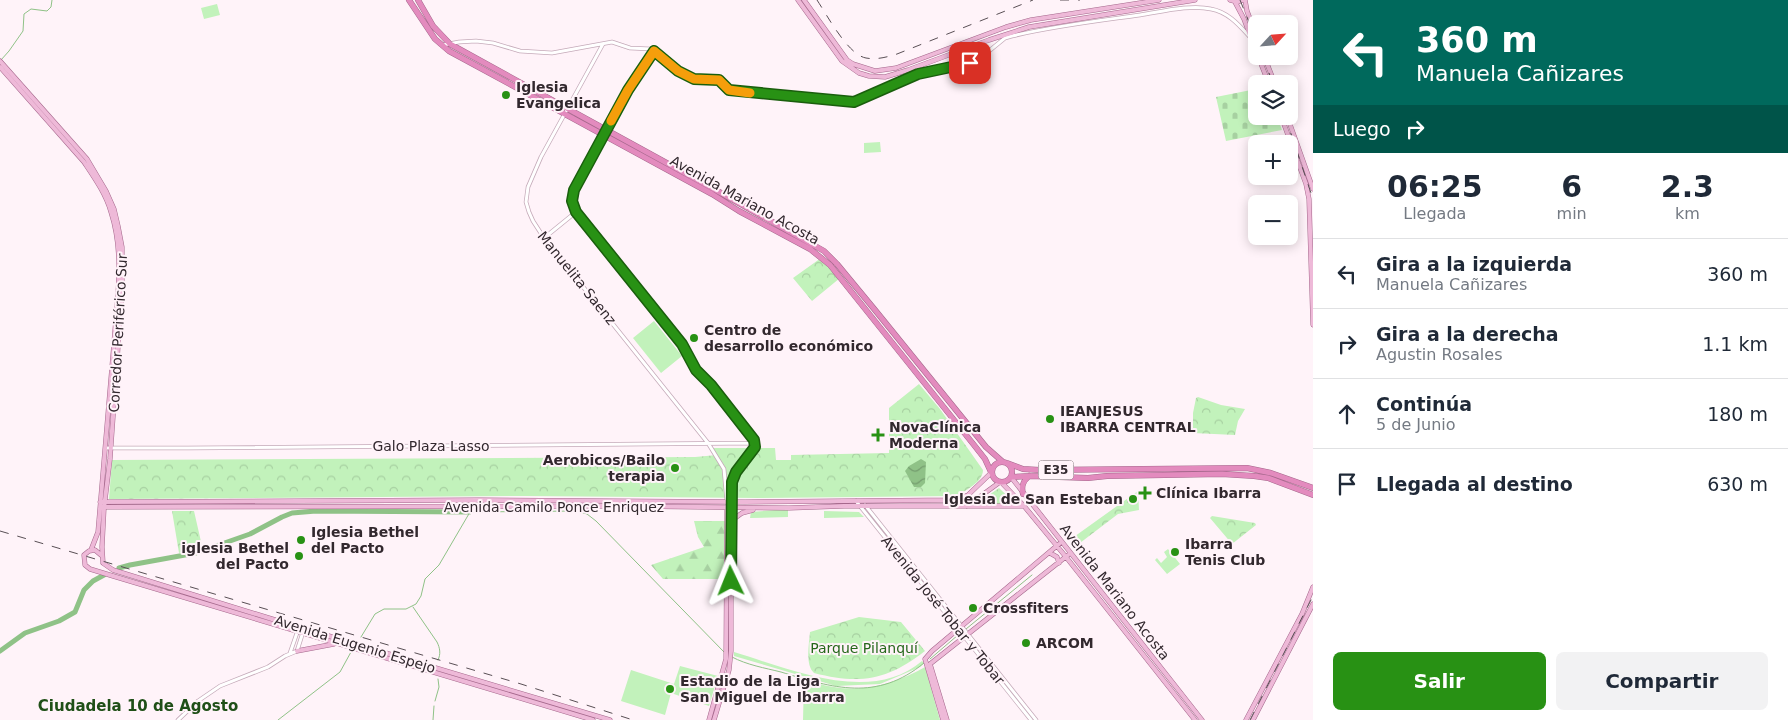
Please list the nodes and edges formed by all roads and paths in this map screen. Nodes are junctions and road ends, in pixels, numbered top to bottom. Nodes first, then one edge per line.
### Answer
1 (409, 0) edge
2 (418, 0) edge
3 (798, 0) edge
4 (804, 0) edge
5 (1159, 0) edge
6 (1195, 0) edge
7 (1244, 0) edge
8 (1232, 1) edge
9 (1248, 15) edge
10 (1248, 29) edge
11 (1248, 35) edge
12 (603, 43) junction
13 (450, 44) junction
14 (442, 46) junction
15 (654, 51) junction
16 (0, 61) edge
17 (0, 67) edge
18 (568, 109) junction
19 (565, 114) junction
20 (1284, 125) edge
21 (1290, 125) edge
22 (605, 133) junction
23 (1313, 189) edge
24 (1311, 200) edge
25 (576, 212) junction
26 (544, 238) junction
27 (1313, 325) edge
28 (708, 443) junction
29 (756, 443) junction
30 (108, 448) junction
31 (1005, 463) junction
32 (991, 473) junction
33 (1030, 476) junction
34 (1011, 477) junction
35 (1313, 481) edge
36 (1000, 482) junction
37 (1310, 486) edge
38 (1023, 494) junction
39 (1310, 494) edge
40 (1313, 499) edge
41 (856, 500) junction
42 (862, 500) junction
43 (663, 501) junction
44 (103, 502) junction
45 (131, 502) junction
46 (729, 502) junction
47 (967, 506) junction
48 (1024, 506) junction
49 (663, 507) junction
50 (729, 507) junction
51 (861, 507) junction
52 (867, 507) junction
53 (102, 508) junction
54 (130, 508) junction
55 (760, 508) junction
56 (731, 521) junction
57 (1062, 542) junction
58 (1057, 546) junction
59 (91, 550) junction
60 (1049, 553) junction
61 (101, 555) junction
62 (1068, 555) junction
63 (103, 562) junction
64 (1059, 563) junction
65 (94, 569) junction
66 (1313, 587) edge
67 (1313, 604) edge
68 (302, 627) junction
69 (960, 628) junction
70 (297, 632) junction
71 (303, 633) junction
72 (966, 636) junction
73 (336, 644) junction
74 (297, 651) junction
75 (290, 653) junction
76 (940, 705) junction
77 (178, 720) edge
78 (593, 720) edge
79 (610, 720) edge
80 (709, 720) edge
81 (714, 720) edge
82 (943, 720) edge
83 (947, 720) edge
84 (1031, 720) edge
85 (1036, 720) edge
86 (1195, 720) edge
87 (1202, 720) edge
88 (1246, 720) edge
89 (1253, 720) edge

1 - 14 highway, E35
2 - 13 highway, E35
3 - 6 main road
4 - 5 main road
7 - 8 main road
7 - 9 main road
8 - 10 main road
11 - 15 street
12 - 13 street
12 - 15 street
12 - 18 street, Manuelita Saenz
13 - 14 street
13 - 18 highway, Avenida Mariano Acosta / E35
14 - 19 highway, Avenida Mariano Acosta / E35
15 - 22 street
16 - 30 main road, Corredor Periférico Sur
17 - 30 main road, Corredor Periférico Sur
18 - 19 street, Manuelita Saenz
18 - 22 highway, Avenida Mariano Acosta / E35
19 - 22 highway, Avenida Mariano Acosta / E35
19 - 26 street, Manuelita Saenz
20 - 24 main road
21 - 23 main road
22 - 25 street
22 - 31 highway, Avenida Mariano Acosta / E35
22 - 32 highway, Avenida Mariano Acosta / E35
24 - 27 main road
25 - 26 street
25 - 29 street
26 - 28 street, Manuelita Saenz
28 - 29 street, Galo Plaza Lasso
28 - 30 street, Galo Plaza Lasso
28 - 46 street, Manuelita Saenz
29 - 46 street
30 - 44 main road, Corredor Periférico Sur
31 - 32 highway
31 - 34 highway
31 - 37 highway, E35
32 - 36 highway, E35
32 - 42 main road, Avenida Camilo Ponce Enriquez
33 - 34 highway, E35
33 - 38 highway
33 - 39 highway, E35
34 - 36 highway, E35
34 - 38 main road, Avenida Mariano Acosta
35 - 37 highway
36 - 47 main road
36 - 48 main road, Avenida Mariano Acosta
38 - 57 main road, Avenida Mariano Acosta
39 - 40 highway
41 - 42 main road, Avenida Camilo Ponce Enriquez
41 - 46 main road, Avenida Camilo Ponce Enriquez
41 - 51 street, Avenida José Tobar y Tobar
42 - 52 street, Avenida José Tobar y Tobar
43 - 45 main road, Avenida Camilo Ponce Enriquez
43 - 46 main road, Avenida Camilo Ponce Enriquez
43 - 49 main road
44 - 45 main road, Avenida Camilo Ponce Enriquez
44 - 53 main road, Corredor Periférico Sur
45 - 54 main road
46 - 50 main road
47 - 48 main road, Avenida Camilo Ponce Enriquez
47 - 52 main road, Avenida Camilo Ponce Enriquez
48 - 58 main road, Avenida Mariano Acosta
49 - 50 main road, Avenida Camilo Ponce Enriquez
49 - 54 main road, Avenida Camilo Ponce Enriquez
50 - 55 main road, Avenida Camilo Ponce Enriquez
50 - 56 main road
50 - 80 main road
51 - 52 main road, Avenida Camilo Ponce Enriquez
51 - 55 main road, Avenida Camilo Ponce Enriquez
51 - 69 street, Avenida José Tobar y Tobar
52 - 69 street, Avenida José Tobar y Tobar
53 - 54 main road, Avenida Camilo Ponce Enriquez
53 - 59 main road, Corredor Periférico Sur
53 - 61 main road, Corredor Periférico Sur
55 - 56 main road
56 - 81 main road
57 - 58 main road
57 - 62 main road, Avenida Mariano Acosta
58 - 60 main road
58 - 62 main road, Avenida Mariano Acosta
59 - 61 main road
59 - 65 main road
60 - 64 main road
60 - 69 main road
61 - 63 main road
62 - 64 main road
62 - 86 main road, Avenida Mariano Acosta
62 - 87 main road, Avenida Mariano Acosta
63 - 65 main road
63 - 68 main road, Avenida Eugenio Espejo
64 - 72 main road
65 - 70 main road, Avenida Eugenio Espejo
66 - 88 main road
67 - 89 main road
68 - 70 street
68 - 71 street
68 - 79 main road, Avenida Eugenio Espejo
69 - 72 street, Avenida José Tobar y Tobar
69 - 76 main road
70 - 71 main road, Avenida Eugenio Espejo
70 - 75 street
71 - 73 main road, Avenida Eugenio Espejo
71 - 74 street
72 - 76 main road
72 - 84 street, Avenida José Tobar y Tobar
72 - 85 street, Avenida José Tobar y Tobar
73 - 74 main road
73 - 78 main road, Avenida Eugenio Espejo
74 - 75 street
75 - 77 street
76 - 82 main road
76 - 83 main road

